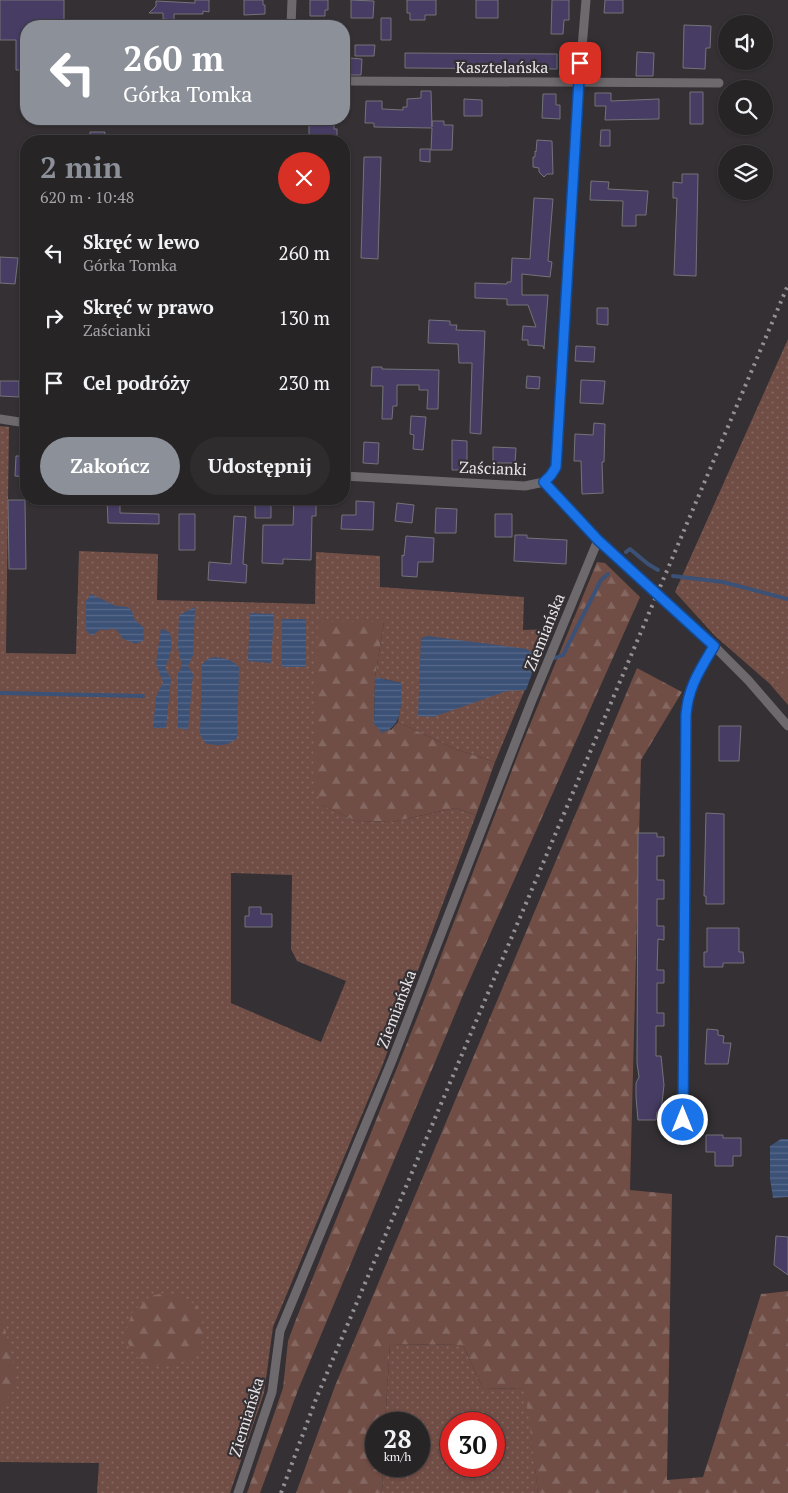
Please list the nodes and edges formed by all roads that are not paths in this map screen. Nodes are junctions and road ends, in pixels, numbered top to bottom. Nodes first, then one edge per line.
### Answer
1 (292, 0) edge
2 (586, 0) edge
3 (291, 20) edge
4 (350, 81) edge
5 (579, 82) junction
6 (718, 82) edge
7 (0, 418) edge
8 (20, 422) edge
9 (350, 476) edge
10 (544, 482) junction
11 (598, 540) junction
12 (714, 646) junction
13 (788, 726) edge
14 (683, 1120) dead end
15 (238, 1493) edge

1 - 3 street
2 - 5 street, Zaścianki
4 - 5 street, Kasztelańska
5 - 6 street, Kasztelańska
5 - 10 street, Zaścianki
7 - 8 street
9 - 10 street, Zaścianki
10 - 11 street
11 - 12 street
11 - 15 street, Ziemiańska
12 - 13 street
12 - 14 street

